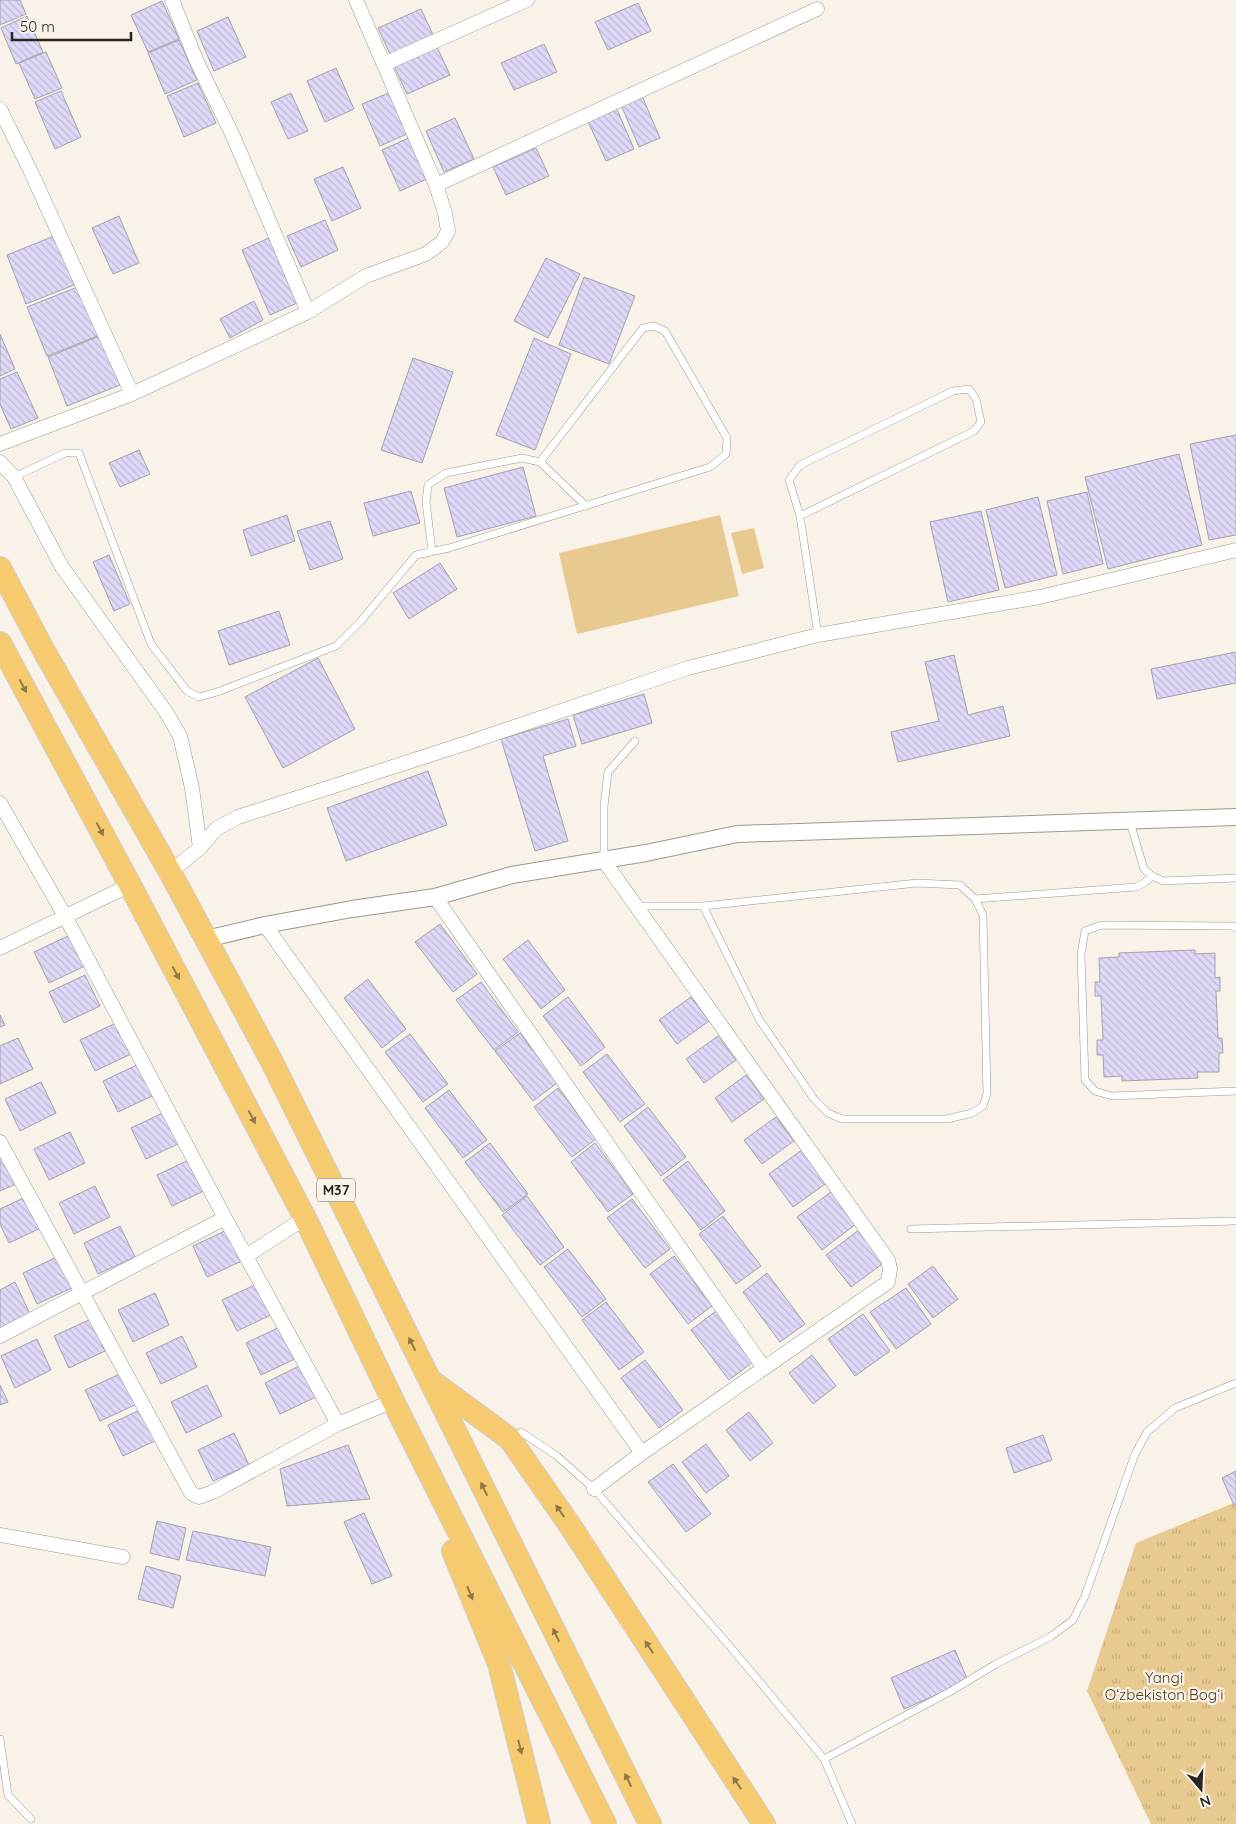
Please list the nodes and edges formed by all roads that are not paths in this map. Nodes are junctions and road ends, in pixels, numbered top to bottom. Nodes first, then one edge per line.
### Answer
1 (172, 0) edge
2 (356, 0) edge
3 (528, 0) edge
4 (816, 9) dead end
5 (384, 64) junction
6 (0, 109) edge
7 (436, 184) junction
8 (308, 312) junction
9 (132, 394) junction
10 (0, 444) edge
11 (0, 462) edge
12 (540, 462) junction
13 (14, 477) junction
14 (586, 506) junction
15 (800, 516) junction
16 (1236, 550) edge
17 (432, 551) junction
18 (0, 568) edge
19 (818, 635) junction
20 (0, 643) edge
21 (634, 741) dead end
22 (0, 804) edge
23 (1236, 817) edge
24 (1130, 822) junction
25 (200, 848) junction
26 (604, 861) junction
27 (170, 872) junction
28 (1152, 876) junction
29 (1236, 878) edge
30 (130, 885) junction
31 (435, 897) junction
32 (975, 899) junction
33 (636, 906) junction
34 (704, 906) junction
35 (65, 916) junction
36 (265, 925) junction
37 (1236, 928) edge
38 (206, 939) junction
39 (0, 948) edge
40 (1236, 1091) edge
41 (0, 1142) edge
42 (225, 1218) junction
43 (305, 1218) junction
44 (1236, 1221) edge
45 (911, 1229) dead end
46 (246, 1256) junction
47 (81, 1293) junction
48 (0, 1336) edge
49 (764, 1368) junction
50 (430, 1380) junction
51 (1236, 1383) edge
52 (393, 1401) junction
53 (338, 1424) junction
54 (521, 1432) dead end
55 (642, 1453) junction
56 (594, 1489) junction
57 (0, 1535) edge
58 (123, 1556) dead end
59 (0, 1739) edge
60 (824, 1759) junction
61 (32, 1819) dead end
62 (539, 1824) edge
63 (605, 1824) edge
64 (650, 1824) edge
65 (764, 1824) edge
66 (852, 1824) edge

1 - 8 street
2 - 5 street
3 - 5 street
4 - 7 street
5 - 7 street
6 - 9 street
7 - 8 street
8 - 9 street
9 - 10 street
11 - 13 street
12 - 14 lane
12 - 14 lane
12 - 17 lane
13 - 17 lane
13 - 25 street
14 - 17 lane
15 - 15 lane
15 - 19 lane
16 - 19 street
18 - 27 highway, M37
19 - 25 street
20 -> 30 highway, M37
21 - 26 lane
22 - 35 street
23 - 24 street
24 - 26 street
24 - 28 lane
25 - 27 street
26 - 31 street
26 - 33 street
27 - 38 highway, M37
28 - 29 lane
28 - 32 lane
30 - 35 street
30 -> 43 highway, M37
31 - 36 street
31 - 49 street
32 - 34 lane
32 - 34 lane
33 - 34 lane
33 - 49 street
35 - 39 street
35 - 42 street
36 - 38 street
36 - 55 street
37 - 40 lane
50 -> 38 highway, M37
41 - 47 street
42 - 46 street
42 - 47 street
43 - 46 street
43 - 52 highway, M37
44 - 45 lane
46 - 53 street
47 - 48 street
47 - 53 street
49 - 55 street
64 -> 50 highway, M37
65 -> 50 highway
51 - 60 lane
52 - 53 street
52 -> 62 highway
52 - 63 highway, M37
54 - 56 lane
55 - 56 street
56 - 60 lane
57 - 58 street
59 - 61 lane
60 - 66 lane

